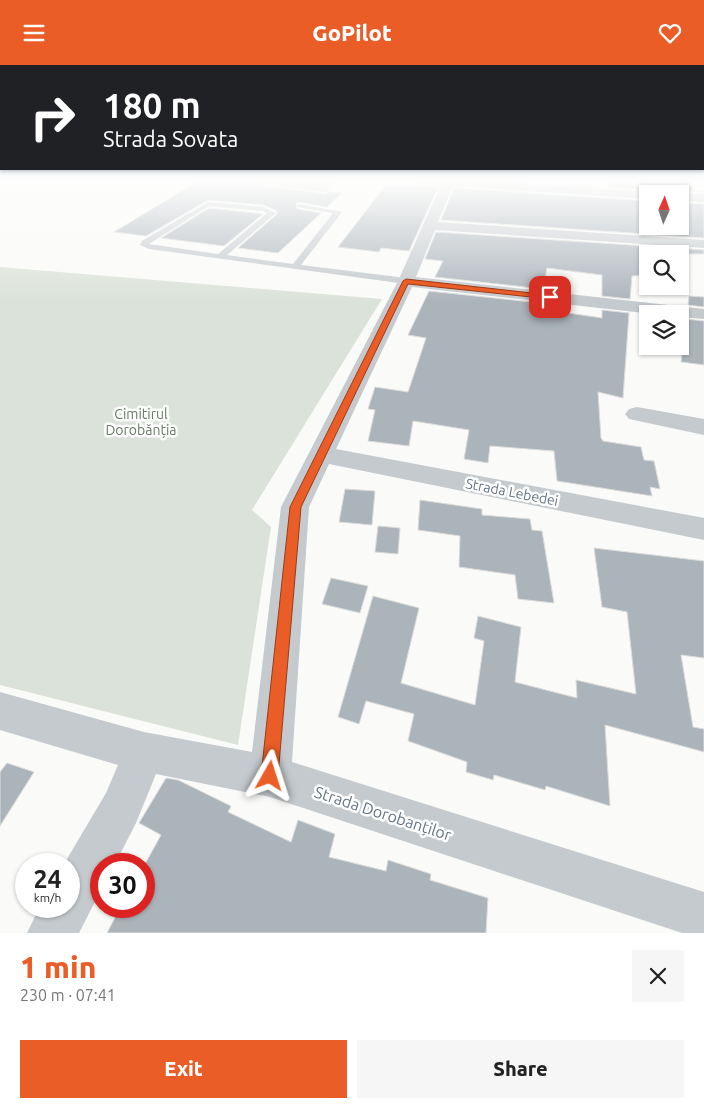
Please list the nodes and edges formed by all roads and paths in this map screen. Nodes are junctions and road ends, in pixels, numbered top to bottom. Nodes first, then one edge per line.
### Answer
1 (181, 221) edge
2 (263, 221) edge
3 (331, 221) edge
4 (433, 221) edge
5 (431, 226) junction
6 (704, 244) edge
7 (219, 257) junction
8 (295, 267) junction
9 (406, 281) junction
10 (704, 314) edge
11 (637, 415) dead end
12 (704, 427) edge
13 (320, 454) junction
14 (704, 529) edge
15 (0, 711) edge
16 (144, 752) junction
17 (270, 776) junction
18 (80, 882) edge
19 (704, 916) edge
20 (60, 918) edge
21 (52, 933) edge

1 - 7 lane
2 - 7 lane
3 - 8 lane
4 - 5 street
5 - 6 street
5 - 9 street
7 - 8 lane
8 - 9 lane
9 - 10 street
9 - 13 street
11 - 12 street
13 - 14 street, Strada Lebedei
13 - 17 street
15 - 16 street, Strada Dorobanților
16 - 17 street, Strada Dorobanților
16 - 18 street
17 - 19 street, Strada Dorobanților
20 - 21 street

